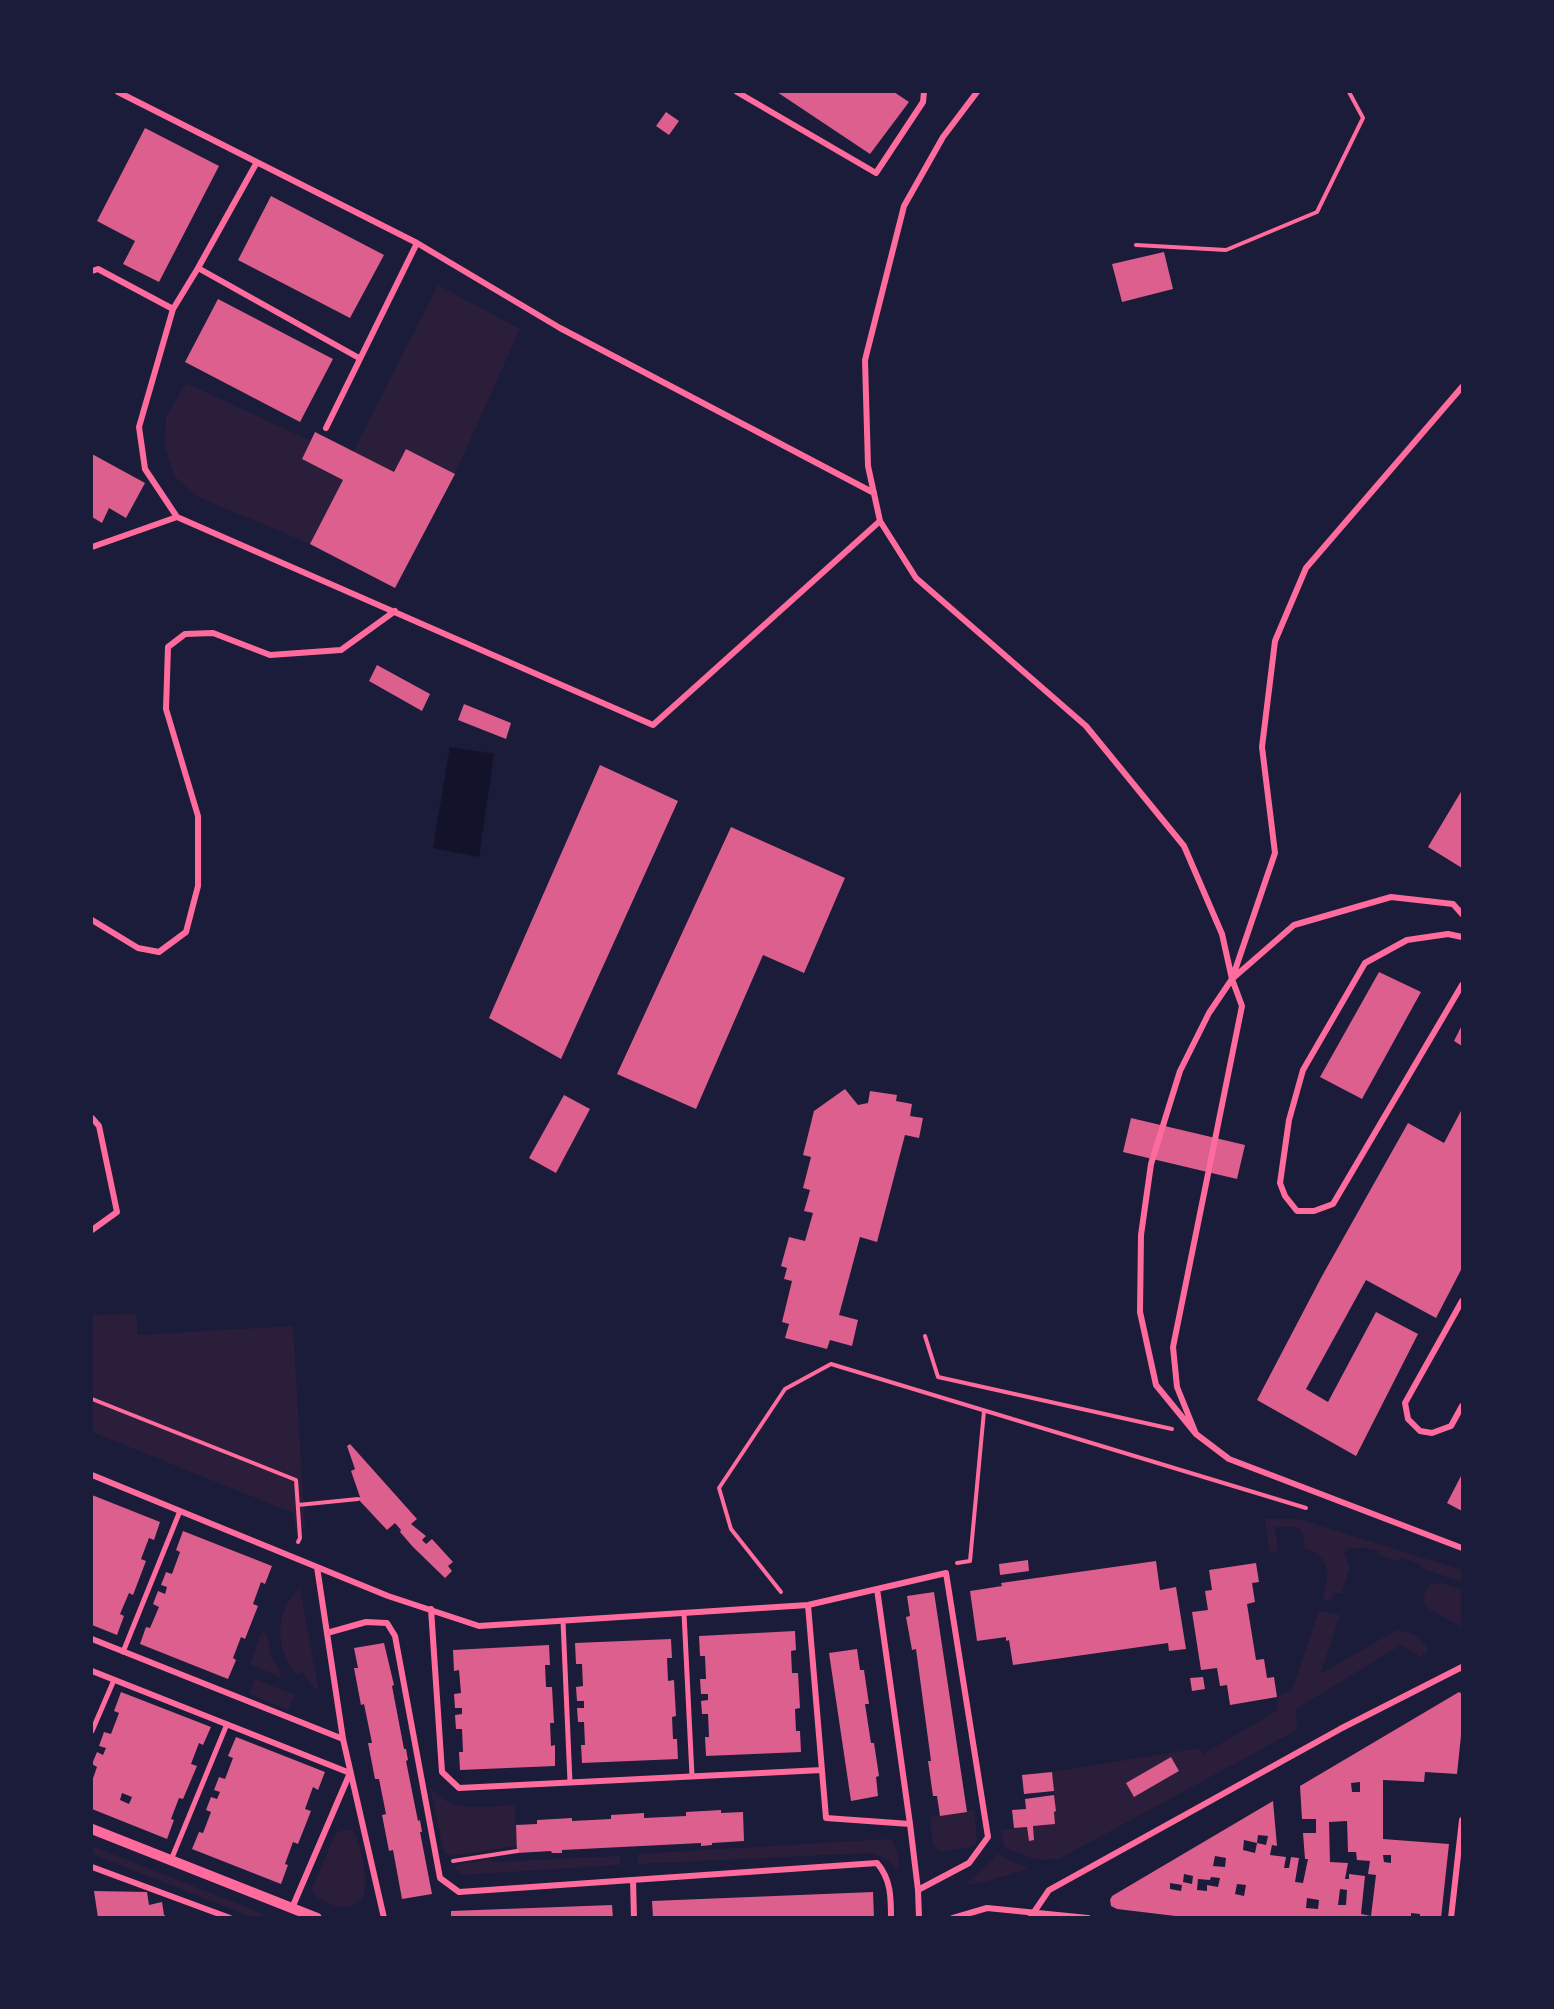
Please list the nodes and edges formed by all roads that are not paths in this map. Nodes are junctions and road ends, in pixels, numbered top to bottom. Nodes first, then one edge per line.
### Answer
1 (118, 92) edge
2 (737, 92) edge
3 (924, 92) edge
4 (977, 92) edge
5 (257, 162) junction
6 (417, 243) junction
7 (198, 268) junction
8 (92, 271) edge
9 (173, 309) junction
10 (359, 358) junction
11 (1462, 387) edge
12 (326, 428) dead end
13 (874, 493) junction
14 (177, 517) junction
15 (880, 521) junction
16 (92, 547) edge
17 (395, 611) junction
18 (1462, 914) edge
19 (92, 920) edge
20 (1462, 937) edge
21 (1232, 979) junction
22 (1462, 985) edge
23 (92, 1118) edge
24 (92, 1230) edge
25 (1462, 1301) edge
26 (1462, 1406) edge
27 (1196, 1434) junction
28 (92, 1475) edge
29 (180, 1511) junction
30 (1462, 1548) edge
31 (317, 1567) junction
32 (877, 1589) junction
33 (808, 1605) junction
34 (431, 1609) junction
35 (684, 1613) junction
36 (563, 1621) junction
37 (327, 1634) junction
38 (92, 1639) edge
39 (123, 1652) junction
40 (1462, 1666) edge
41 (92, 1671) edge
42 (114, 1680) junction
43 (226, 1724) junction
44 (92, 1731) edge
45 (343, 1739) junction
46 (822, 1770) junction
47 (350, 1773) junction
48 (692, 1776) junction
49 (570, 1782) junction
50 (1462, 1820) edge
51 (910, 1824) junction
52 (92, 1829) edge
53 (171, 1860) junction
54 (92, 1867) edge
55 (633, 1880) junction
56 (918, 1890) junction
57 (292, 1908) junction
58 (1031, 1915) edge
59 (230, 1917) edge
60 (317, 1917) edge
61 (384, 1917) edge
62 (634, 1917) edge
63 (891, 1917) edge
64 (919, 1917) edge
65 (953, 1917) edge
66 (1088, 1917) edge
67 (1451, 1917) edge

1 - 5 street
2 - 3 street
4 - 13 street
5 - 6 street
5 - 7 street
6 - 10 street
6 - 13 street
7 - 9 street
7 - 10 street
8 - 9 street
9 - 14 street
10 - 12 street
11 - 21 street
13 - 15 street
14 - 16 street
14 - 17 street
15 - 17 street
15 - 21 street
17 - 19 street
18 - 21 street
20 - 22 street
21 - 27 street
21 - 27 street
23 - 24 street
25 - 26 street
27 - 30 street
28 - 29 street
29 - 31 street
29 - 39 street
31 - 34 street
31 - 37 street
32 - 33 street
32 - 51 street
32 - 56 street
33 - 35 street
33 - 46 street
34 - 36 street
34 - 49 street
35 - 36 street
35 - 48 street
36 - 49 street
37 - 45 street
37 - 55 street
38 - 39 street
39 - 45 street
40 - 58 street
41 - 42 street
42 - 43 street
42 - 44 street
43 - 47 street
43 - 53 street
45 - 47 street
46 - 48 street
46 - 51 street
47 - 57 street
47 - 61 street
48 - 49 street
50 - 67 street
51 - 56 street
52 - 53 street
53 - 57 street
54 - 59 street
55 - 62 street
55 - 63 street
56 - 64 street
57 - 60 street
58 - 65 street
58 - 66 street

